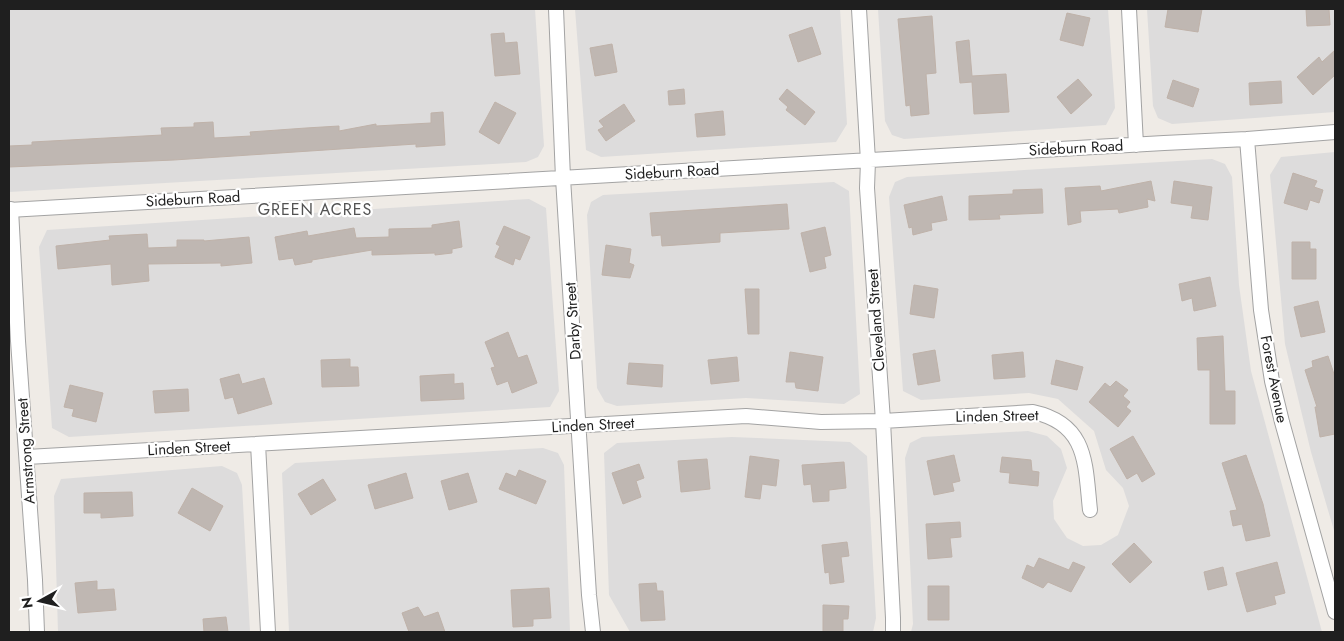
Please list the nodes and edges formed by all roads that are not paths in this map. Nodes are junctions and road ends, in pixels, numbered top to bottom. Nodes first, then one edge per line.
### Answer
1 (556, 9) edge
2 (859, 9) edge
3 (1129, 9) edge
4 (1335, 132) edge
5 (1247, 139) junction
6 (1136, 145) junction
7 (868, 161) junction
8 (563, 178) junction
9 (10, 210) edge
10 (13, 342) edge
11 (883, 420) junction
12 (580, 426) junction
13 (258, 444) junction
14 (27, 456) junction
15 (1090, 510) dead end
16 (1335, 612) edge
17 (37, 632) edge
18 (268, 632) edge
19 (593, 632) edge
20 (893, 632) edge

1 - 8 street, Darby Street
2 - 7 street, Cleveland Street
3 - 6 street
4 - 5 street, Sideburn Road
5 - 6 street, Sideburn Road
5 - 16 street, Forest Avenue
6 - 7 street, Sideburn Road
7 - 8 street, Sideburn Road
7 - 11 street, Cleveland Street
8 - 9 street, Sideburn Road
8 - 12 street, Darby Street
9 - 10 street, Armstrong Street
10 - 14 street, Armstrong Street
11 - 12 street, Linden Street
11 - 15 street, Linden Street
11 - 20 street, Cleveland Street
12 - 13 street, Linden Street
12 - 19 street, Darby Street
13 - 14 street, Linden Street
13 - 18 street
14 - 17 street, Armstrong Street

